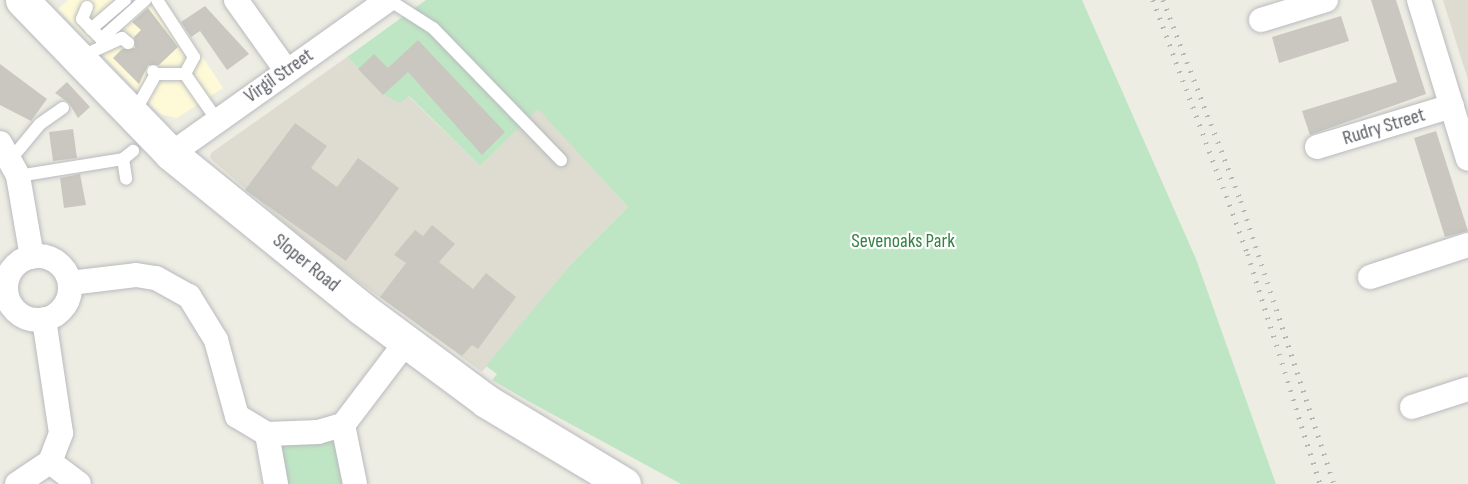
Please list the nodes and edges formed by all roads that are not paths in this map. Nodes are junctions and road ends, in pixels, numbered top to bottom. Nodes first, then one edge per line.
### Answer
1 (22, 0) edge
2 (124, 0) edge
3 (145, 0) edge
4 (158, 0) edge
5 (236, 0) edge
6 (389, 0) edge
7 (1326, 0) edge
8 (1419, 0) edge
9 (87, 7) dead end
10 (1261, 20) dead end
11 (91, 29) junction
12 (128, 44) dead end
13 (94, 48) junction
14 (286, 70) junction
15 (185, 74) junction
16 (1452, 106) junction
17 (63, 108) dead end
18 (133, 116) junction
19 (217, 120) junction
20 (1317, 147) dead end
21 (133, 151) dead end
22 (171, 154) junction
23 (123, 159) junction
24 (1468, 159) edge
25 (10, 160) edge
26 (561, 160) dead end
27 (126, 179) dead end
28 (1468, 245) edge
29 (32, 257) junction
30 (1370, 277) dead end
31 (70, 283) junction
32 (3, 292) edge
33 (44, 319) junction
34 (405, 342) junction
35 (1468, 389) edge
36 (1412, 407) dead end
37 (343, 425) junction
38 (267, 434) junction
39 (50, 462) junction
40 (17, 484) edge
41 (79, 484) edge
42 (276, 484) edge
43 (355, 484) edge
44 (624, 484) edge

1 - 13 street, Sloper Road
2 - 11 lane
3 - 13 lane
4 - 15 lane
5 - 14 street
6 - 14 street, Virgil Street
6 - 26 lane
7 - 10 street
8 - 16 street
9 - 11 lane
11 - 13 lane
12 - 13 lane
13 - 18 street, Sloper Road
14 - 19 street, Virgil Street
15 - 18 lane
15 - 19 lane
16 - 20 street, Rudry Street
16 - 24 street
17 - 25 lane
18 - 22 street, Sloper Road
19 - 22 street, Virgil Street
21 - 23 lane
22 - 34 street, Sloper Road
23 - 25 lane
23 - 27 lane
25 - 29 street
28 - 30 street
29 - 31 street
29 - 32 street
31 - 33 street
31 - 38 street
32 - 33 street
33 - 39 street
34 - 37 street
34 - 44 street, Sloper Road
35 - 36 street
37 - 38 street
37 - 43 street
38 - 42 street
39 - 40 street
39 - 41 street

